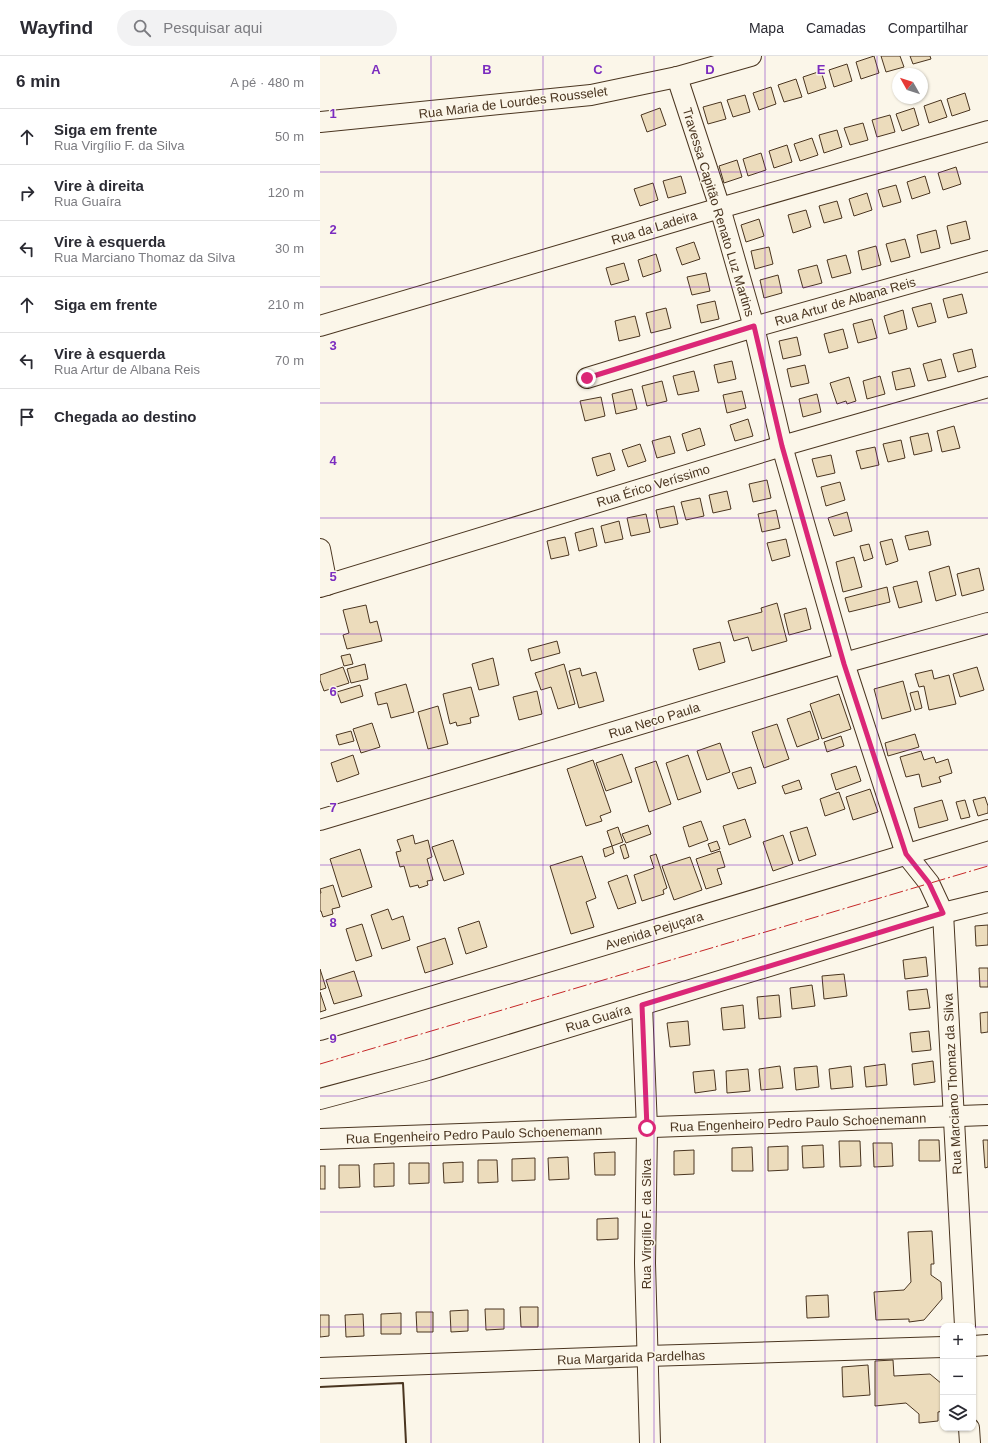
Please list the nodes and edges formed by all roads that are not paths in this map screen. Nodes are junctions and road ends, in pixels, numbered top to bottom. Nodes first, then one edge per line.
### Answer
1 (751, 56) edge
2 (677, 77) junction
3 (320, 122) edge
4 (988, 131) edge
5 (720, 208) junction
6 (988, 261) edge
7 (320, 326) edge
8 (754, 326) junction
9 (587, 378) dead end
10 (988, 387) edge
11 (782, 446) junction
12 (320, 549) edge
13 (324, 586) edge
14 (988, 623) edge
15 (844, 664) junction
16 (320, 820) edge
17 (988, 830) edge
18 (906, 854) junction
19 (988, 902) edge
20 (943, 913) junction
21 (642, 1005) junction
22 (320, 1030) edge
23 (320, 1099) edge
24 (988, 1116) edge
25 (954, 1117) junction
26 (647, 1128) junction
27 (320, 1139) edge
28 (965, 1323) edge
29 (988, 1345) edge
30 (976, 1346) edge
31 (940, 1347) edge
32 (647, 1356) junction
33 (320, 1368) edge
34 (969, 1431) edge
35 (650, 1443) edge
36 (970, 1443) edge

1 - 2 street, Rua Maria de Lourdes Rousselet
2 - 3 street, Rua Maria de Lourdes Rousselet
2 - 5 street, Travessa Capitão Renato Luz Martins
4 - 5 street, Rua da Ladeira
5 - 7 street, Rua da Ladeira
5 - 8 street, Travessa Capitão Renato Luz Martins
6 - 8 street, Rua Artur de Albana Reis
8 - 9 street, Rua Artur de Albana Reis
8 - 11 street, Travessa Capitão Renato Luz Martins
10 - 11 street, Rua Érico Veríssimo
11 - 13 street, Rua Érico Veríssimo
11 - 15 street, Travessa Capitão Renato Luz Martins
12 - 13 street
14 - 15 street, Rua Neco Paula
15 - 16 street, Rua Neco Paula
15 - 18 street, Travessa Capitão Renato Luz Martins
17 - 18 street, Avenida Pejuçara
18 - 20 street, Rua Marciano Thomaz da Silva
18 - 22 street, Avenida Pejuçara
19 - 20 street, Rua Guaíra
20 - 21 street, Rua Guaíra
20 - 25 street, Rua Marciano Thomaz da Silva
21 - 23 street, Rua Guaíra
21 - 26 street, Rua Virgílio F. da Silva
24 - 25 street, Rua Engenheiro Pedro Paulo Schoenemann
25 - 26 street, Rua Engenheiro Pedro Paulo Schoenemann
25 - 28 street, Rua Marciano Thomaz da Silva
26 - 27 street, Rua Engenheiro Pedro Paulo Schoenemann
26 - 32 street, Rua Virgílio F. da Silva
29 - 30 street
31 - 32 street, Rua Margarida Pardelhas
32 - 33 street, Rua Margarida Pardelhas
32 - 35 street, Rua Virgílio F. da Silva
34 - 36 street

